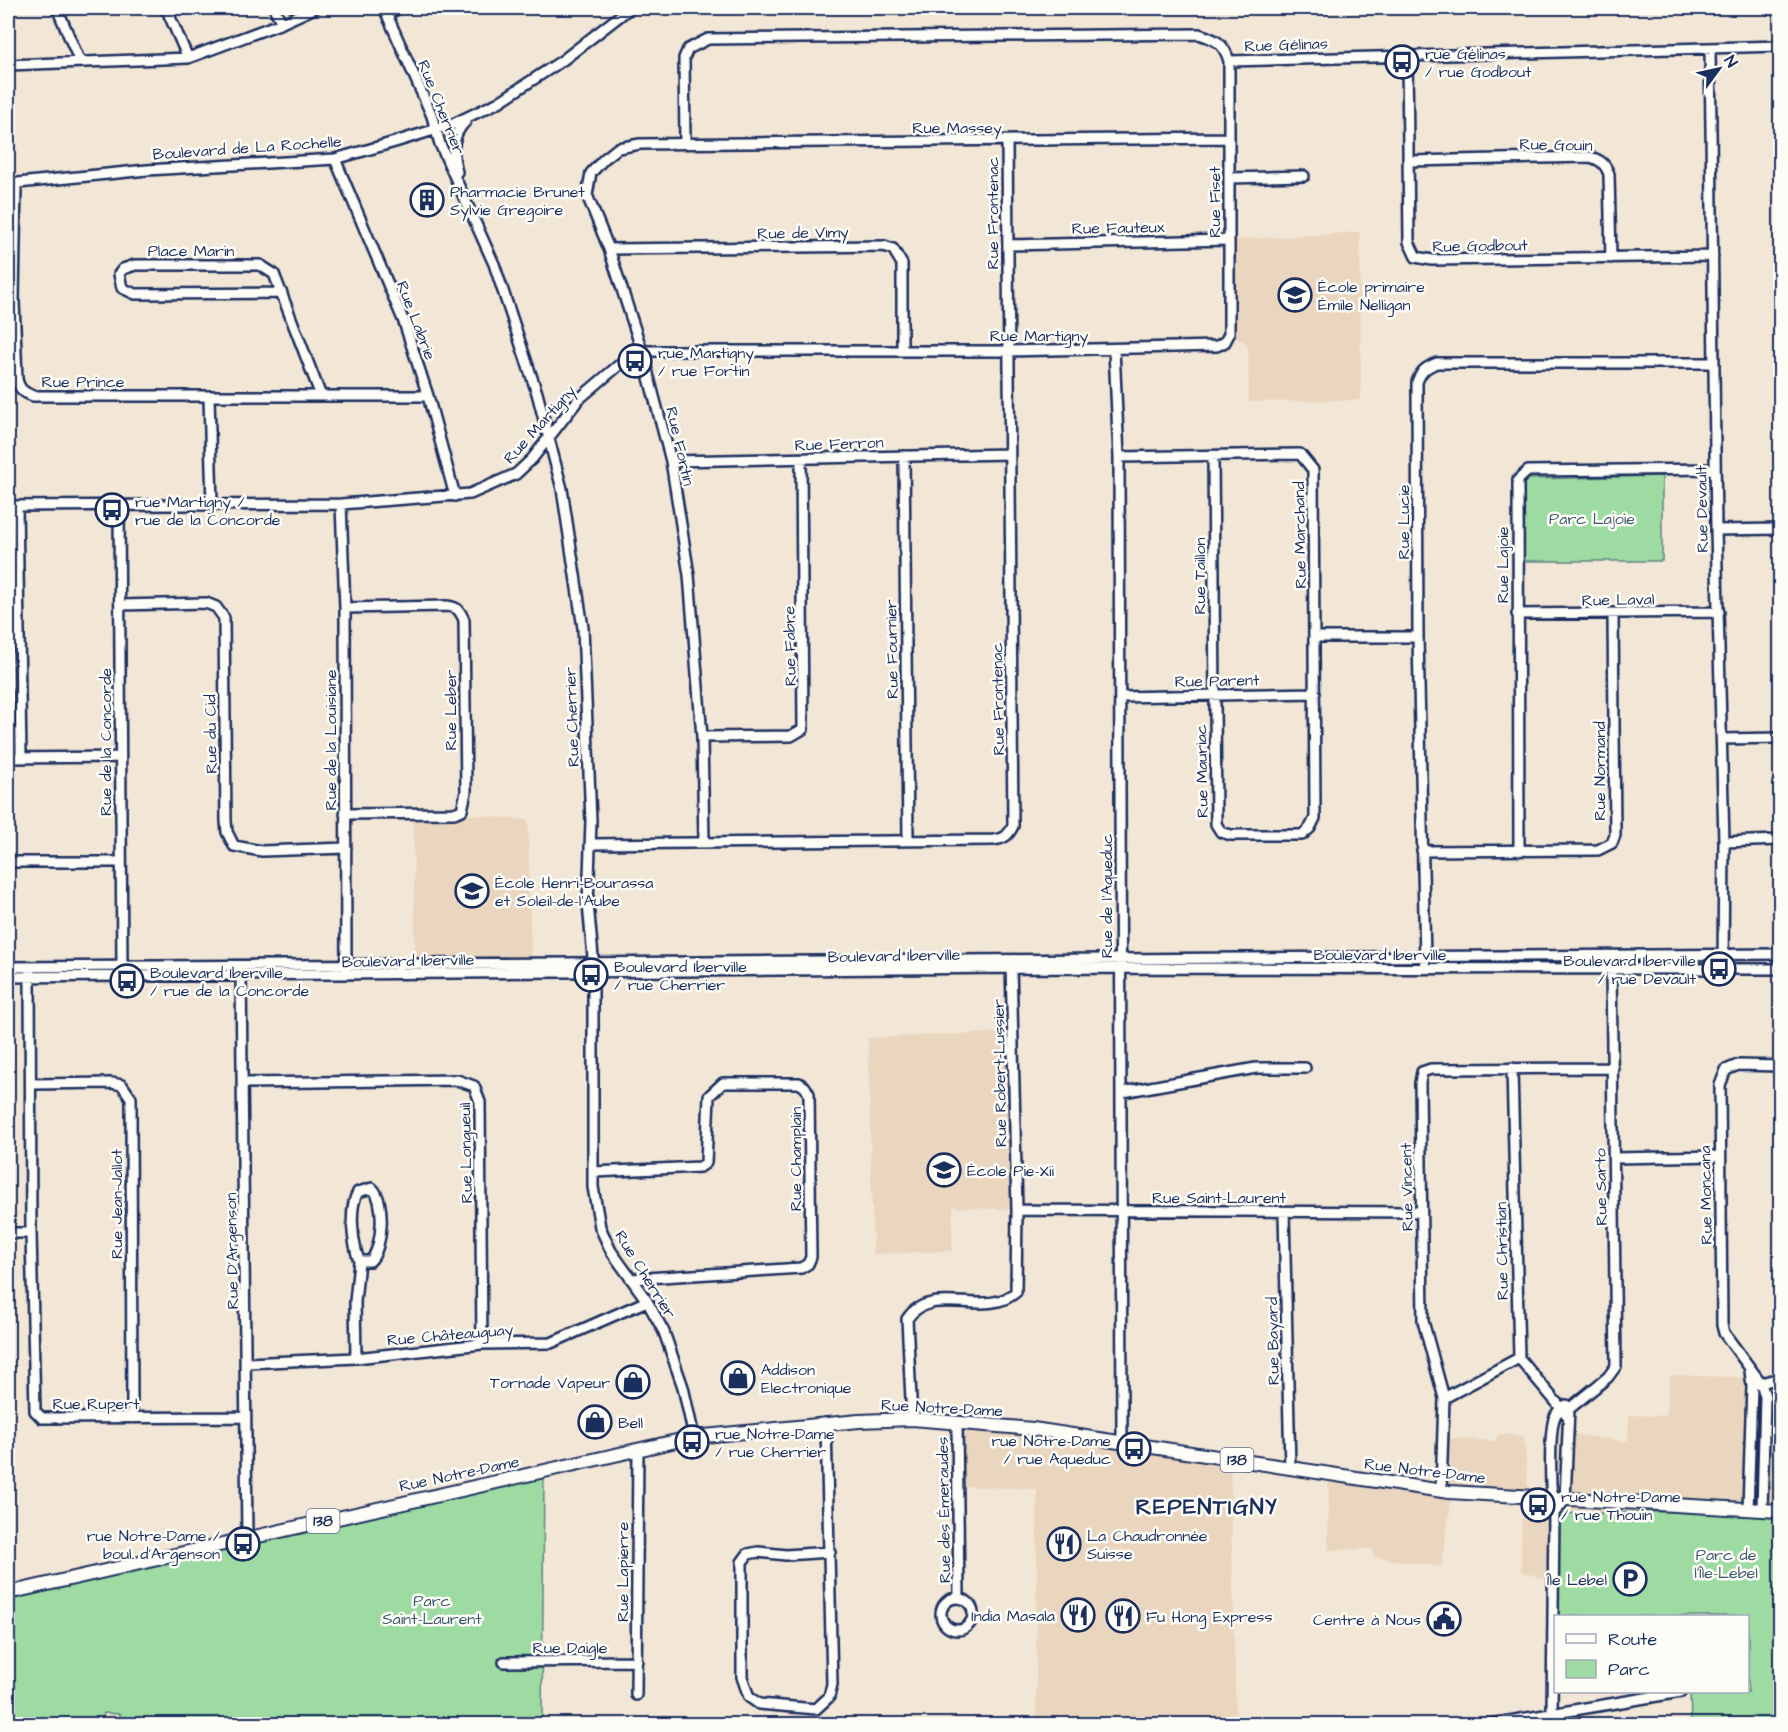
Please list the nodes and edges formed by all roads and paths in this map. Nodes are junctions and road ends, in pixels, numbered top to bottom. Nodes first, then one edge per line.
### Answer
1 (57, 8) edge
2 (166, 8) edge
3 (274, 8) edge
4 (315, 8) edge
5 (400, 8) edge
6 (630, 8) edge
7 (385, 11) edge
8 (282, 23) junction
9 (1780, 46) edge
10 (1710, 49) junction
11 (1407, 56) junction
12 (188, 58) junction
13 (1228, 61) junction
14 (80, 62) junction
15 (8, 65) edge
16 (486, 108) junction
17 (436, 130) junction
18 (1229, 138) junction
19 (1006, 142) junction
20 (685, 143) junction
21 (335, 159) junction
22 (1409, 160) junction
23 (1304, 177) dead end
24 (1229, 178) junction
25 (12, 184) edge
26 (467, 205) junction
27 (1229, 240) junction
28 (1008, 245) junction
29 (609, 249) junction
30 (1713, 256) junction
31 (1611, 258) junction
32 (282, 294) junction
33 (10, 301) edge
34 (1225, 342) joint
35 (902, 349) junction
36 (1114, 350) junction
37 (642, 351) junction
38 (1007, 351) junction
39 (1714, 363) junction
40 (321, 396) junction
41 (428, 396) junction
42 (209, 397) junction
43 (550, 437) junction
44 (1009, 454) junction
45 (904, 456) junction
46 (1213, 456) junction
47 (1119, 457) junction
48 (801, 459) junction
49 (671, 461) junction
50 (1715, 469) junction
51 (455, 496) junction
52 (212, 504) junction
53 (341, 504) junction
54 (12, 506) edge
55 (119, 506) junction
56 (1780, 529) edge
57 (1716, 530) junction
58 (120, 605) junction
59 (345, 608) junction
60 (1719, 612) junction
61 (1517, 614) junction
62 (1613, 614) junction
63 (1316, 637) junction
64 (1418, 637) junction
65 (1315, 693) junction
66 (1215, 696) junction
67 (1120, 697) junction
68 (702, 737) junction
69 (1780, 738) edge
70 (1722, 739) junction
71 (120, 756) junction
72 (21, 757) junction
73 (8, 758) edge
74 (345, 814) junction
75 (1780, 840) edge
76 (908, 841) junction
77 (704, 842) junction
78 (1724, 842) junction
79 (590, 844) junction
80 (346, 849) junction
81 (1519, 850) junction
82 (1422, 851) junction
83 (8, 862) edge
84 (120, 862) junction
85 (1722, 954) junction
86 (1780, 954) edge
87 (1611, 955) junction
88 (1425, 956) junction
89 (1122, 958) junction
90 (592, 962) junction
91 (346, 963) junction
92 (1011, 963) junction
93 (241, 964) junction
94 (122, 965) junction
95 (8, 967) edge
96 (29, 967) junction
97 (1426, 968) junction
98 (1723, 968) junction
99 (1780, 969) edge
100 (1122, 970) junction
101 (1611, 970) junction
102 (593, 973) junction
103 (346, 976) junction
104 (8, 977) edge
105 (30, 977) junction
106 (122, 977) junction
107 (242, 977) junction
108 (1780, 1066) edge
109 (1305, 1068) dead end
110 (1512, 1068) junction
111 (1612, 1068) junction
112 (244, 1083) junction
113 (31, 1084) junction
114 (1122, 1092) junction
115 (1719, 1156) junction
116 (1614, 1158) junction
117 (594, 1172) junction
118 (1017, 1210) junction
119 (1121, 1211) junction
120 (1284, 1212) junction
121 (1421, 1212) junction
122 (8, 1233) edge
123 (31, 1233) junction
124 (358, 1261) junction
125 (631, 1279) junction
126 (647, 1301) junction
127 (482, 1344) junction
128 (356, 1358) junction
129 (1519, 1358) junction
130 (247, 1363) junction
131 (1780, 1378) edge
132 (1757, 1384) junction
133 (1444, 1398) junction
134 (1564, 1411) junction
135 (245, 1417) junction
136 (132, 1418) junction
137 (912, 1419) junction
138 (957, 1422) junction
139 (826, 1424) junction
140 (694, 1437) junction
141 (1122, 1442) junction
142 (638, 1449) junction
143 (1290, 1469) junction
144 (1441, 1491) junction
145 (1551, 1499) junction
146 (1564, 1500) junction
147 (1748, 1510) junction
148 (1762, 1510) junction
149 (1780, 1511) edge
150 (1554, 1513) junction
151 (247, 1538) junction
152 (830, 1552) junction
153 (8, 1593) edge
154 (959, 1598) dead end
155 (504, 1662) dead end
156 (637, 1662) junction
157 (1675, 1693) edge
158 (636, 1695) dead end
159 (1552, 1713) junction
160 (1491, 1725) edge

1 - 14 street
2 - 12 street
3 - 8 street
4 - 8 street
5 - 7 street
6 - 16 street, Boulevard de La Rochelle
7 - 17 street, Rue Cherrier
8 - 12 street
9 - 10 street, Rue Gélinas
10 - 11 street, Rue Gélinas
10 - 30 street, Rue Devault
11 - 13 street, Rue Gélinas
11 - 22 street, Rue Godbout
12 - 14 street
13 - 18 street, Rue Fiset
13 - 20 street, Rue Gélinas
14 - 15 street
16 - 17 street, Boulevard de La Rochelle
16 - 26 street
17 - 21 street, Boulevard de La Rochelle
17 - 26 street, Rue Cherrier
18 - 19 street, Rue Massey
18 - 24 street, Rue Fiset
19 - 20 street, Rue Massey
19 - 28 street, Rue Frontenac
20 - 29 street, Rue Fortin
21 - 25 street, Boulevard de La Rochelle
21 - 41 street, Rue Labrie
22 - 31 street, Rue Gouin
22 - 31 street, Rue Godbout
23 - 24 street
24 - 27 street, Rue Fiset
25 - 33 street, Rue Prince
26 - 43 street, Rue Cherrier
27 - 28 street, Rue Fauteux
27 - 34 street, Rue Fiset
28 - 38 street, Rue Frontenac
29 - 35 street, Rue de Vimy
29 - 37 street, Rue Fortin
30 - 31 street, Rue Godbout
30 - 39 street, Rue Devault
32 - 32 street, Place Marin
32 - 40 street, Place Marin
33 - 42 street, Rue Prince
34 - 36 street, Rue Martigny
35 - 37 street, Rue Martigny
35 - 38 street, Rue Martigny
36 - 38 street, Rue Martigny
36 - 47 street, Rue de l'Aqueduc
37 - 43 street, Rue Martigny
37 - 49 street, Rue Fortin
38 - 44 street, Rue Frontenac
39 - 50 street, Rue Devault
39 - 64 street, Rue Lucie
40 - 41 street, Rue Prince
40 - 42 street, Rue Prince
41 - 51 street, Rue Labrie
42 - 52 street
43 - 51 street, Rue Martigny
43 - 79 street, Rue Cherrier
44 - 45 street, Rue Ferron
44 - 76 street, Rue Frontenac
45 - 48 street, Rue Ferron
45 - 76 street, Rue Fournier
46 - 47 street, Rue Marchand
46 - 63 street, Rue Marchand
46 - 66 street, Rue Taillon
47 - 67 street, Rue de l'Aqueduc
48 - 49 street, Rue Ferron
48 - 68 street, Rue Fabre
49 - 68 street, Rue Fortin
50 - 57 street, Rue Devault
50 - 61 street, Rue Lajoie
51 - 53 street, Rue Martigny
52 - 53 street, Rue Martigny
52 - 55 street, Rue Martigny
53 - 59 street, Rue de la Louisiane
54 - 55 street, Rue Martigny
54 - 72 street
55 - 58 street, Rue de la Concorde
56 - 57 street
57 - 60 street, Rue Devault
58 - 71 street, Rue de la Concorde
58 - 80 street, Rue du Cid
59 - 74 street, Rue de la Louisiane
59 - 74 street, Rue Leber
60 - 62 street, Rue Laval
60 - 70 street, Rue Devault
61 - 62 street, Rue Laval
61 - 81 street, Rue Lajoie
62 - 81 street, Rue Normand
63 - 64 street
63 - 65 street, Rue Marchand
64 - 82 street, Rue Lucie
65 - 66 street, Rue Parent
65 - 66 street, Rue Mauriac
66 - 67 street, Rue Parent
67 - 89 street, Rue de l'Aqueduc
68 - 77 street, Rue Fortin
69 - 70 street
70 - 78 street, Rue Devault
71 - 72 street
71 - 84 street, Rue de la Concorde
72 - 73 street
74 - 80 street, Rue de la Louisiane
75 - 78 street
76 - 77 street, Rue Frontenac
77 - 79 street, Rue Frontenac
78 - 85 street, Rue Devault
79 - 90 street, Rue Cherrier
80 - 91 street, Rue de la Louisiane
81 - 82 street, Rue Normand
82 - 88 street, Rue Lucie
83 - 84 street
84 - 94 street, Rue de la Concorde
85 - 86 street, Boulevard Iberville
85 - 87 street, Boulevard Iberville
85 - 98 street, Rue Devault
87 - 88 street, Boulevard Iberville
87 - 101 street, Rue Sarto
88 - 89 street, Boulevard Iberville
88 - 97 street, Rue Lucie
89 - 92 street, Boulevard Iberville
89 - 100 street, Rue de l'Aqueduc
90 - 91 street, Boulevard Iberville
90 - 92 street, Boulevard Iberville
90 - 102 street, Rue Cherrier
91 - 93 street, Boulevard Iberville
91 - 103 street, Rue de la Louisiane
92 - 100 street, Boulevard Iberville
92 - 102 street, Boulevard Iberville
92 - 118 street, Rue Robert-Lussier
93 - 94 street, Boulevard Iberville
93 - 107 street, Rue D'Argenson
94 - 96 street, Boulevard Iberville
94 - 106 street, Rue de la Concorde
95 - 96 street, Boulevard Iberville
96 - 105 street, Rue Rupert
97 - 100 street, Boulevard Iberville
97 - 101 street, Boulevard Iberville
98 - 99 street, Boulevard Iberville
98 - 101 street, Boulevard Iberville
100 - 114 street, Rue de l'Aqueduc
101 - 111 street, Rue Sarto
102 - 103 street, Boulevard Iberville
102 - 117 street, Rue Cherrier
103 - 107 street, Boulevard Iberville
104 - 105 street, Boulevard Iberville
105 - 106 street, Boulevard Iberville
105 - 113 street, Rue Rupert
106 - 107 street, Boulevard Iberville
107 - 112 street, Rue D'Argenson
108 - 115 street, Rue Moncana
109 - 114 street
110 - 111 street, Rue Vincent
110 - 121 street, Rue Vincent
110 - 129 street, Rue Christian
111 - 116 street, Rue Sarto
112 - 127 street, Rue Longueuil
112 - 130 street, Rue D'Argenson
113 - 123 street, Rue Rupert
113 - 136 street, Rue Jean-Jallot
114 - 119 street, Rue de l'Aqueduc
115 - 116 street
115 - 132 street, Rue Moncana
116 - 134 street, Rue Sarto
117 - 125 street, Rue Cherrier
117 - 125 street, Rue Champlain
118 - 119 street, Rue Saint-Laurent
118 - 137 street, Rue Robert-Lussier
119 - 120 street, Rue Saint-Laurent
119 - 141 street, Rue de l'Aqueduc
120 - 121 street, Rue Saint-Laurent
120 - 143 street, Rue Bayard
121 - 133 street, Rue Vincent
122 - 123 street
123 - 136 street, Rue Rupert
124 - 124 street
124 - 128 street
125 - 126 street, Rue Cherrier
126 - 127 street, Rue Châteauguay
126 - 140 street, Rue Cherrier
127 - 128 street, Rue Châteauguay
128 - 130 street, Rue Châteauguay
129 - 133 street
129 - 134 street
130 - 135 street, Rue D'Argenson
131 - 132 street
132 - 147 street
132 - 148 street
133 - 144 street, Rue Vincent
134 - 145 street
134 - 146 street
135 - 136 street, Rue Rupert
135 - 151 street, Rue D'Argenson
137 - 138 main road, Rue Notre-Dame / 138
137 - 139 main road, Rue Notre-Dame / 138
138 - 141 main road, Rue Notre-Dame / 138
138 - 154 street, Rue des Émeraudes
139 - 140 main road, Rue Notre-Dame / 138
139 - 152 street
140 - 142 main road, Rue Notre-Dame / 138
141 - 143 main road, Rue Notre-Dame / 138
142 - 151 main road, Rue Notre-Dame / 138
142 - 156 street, Rue Lapierre
143 - 144 main road, Rue Notre-Dame / 138
144 - 145 main road, Rue Notre-Dame / 138
145 - 146 main road, Rue Notre-Dame / 138
145 - 150 street
146 - 147 main road, Rue Notre-Dame / 138
146 - 150 street
147 - 148 main road, Rue Notre-Dame / 138
148 - 149 main road, Rue Notre-Dame / 138
150 - 159 street
151 - 153 main road, Rue Notre-Dame / 138
152 - 152 street
155 - 156 street, Rue Daigle
156 - 158 street, Rue Lapierre
157 - 159 street
159 - 160 street

